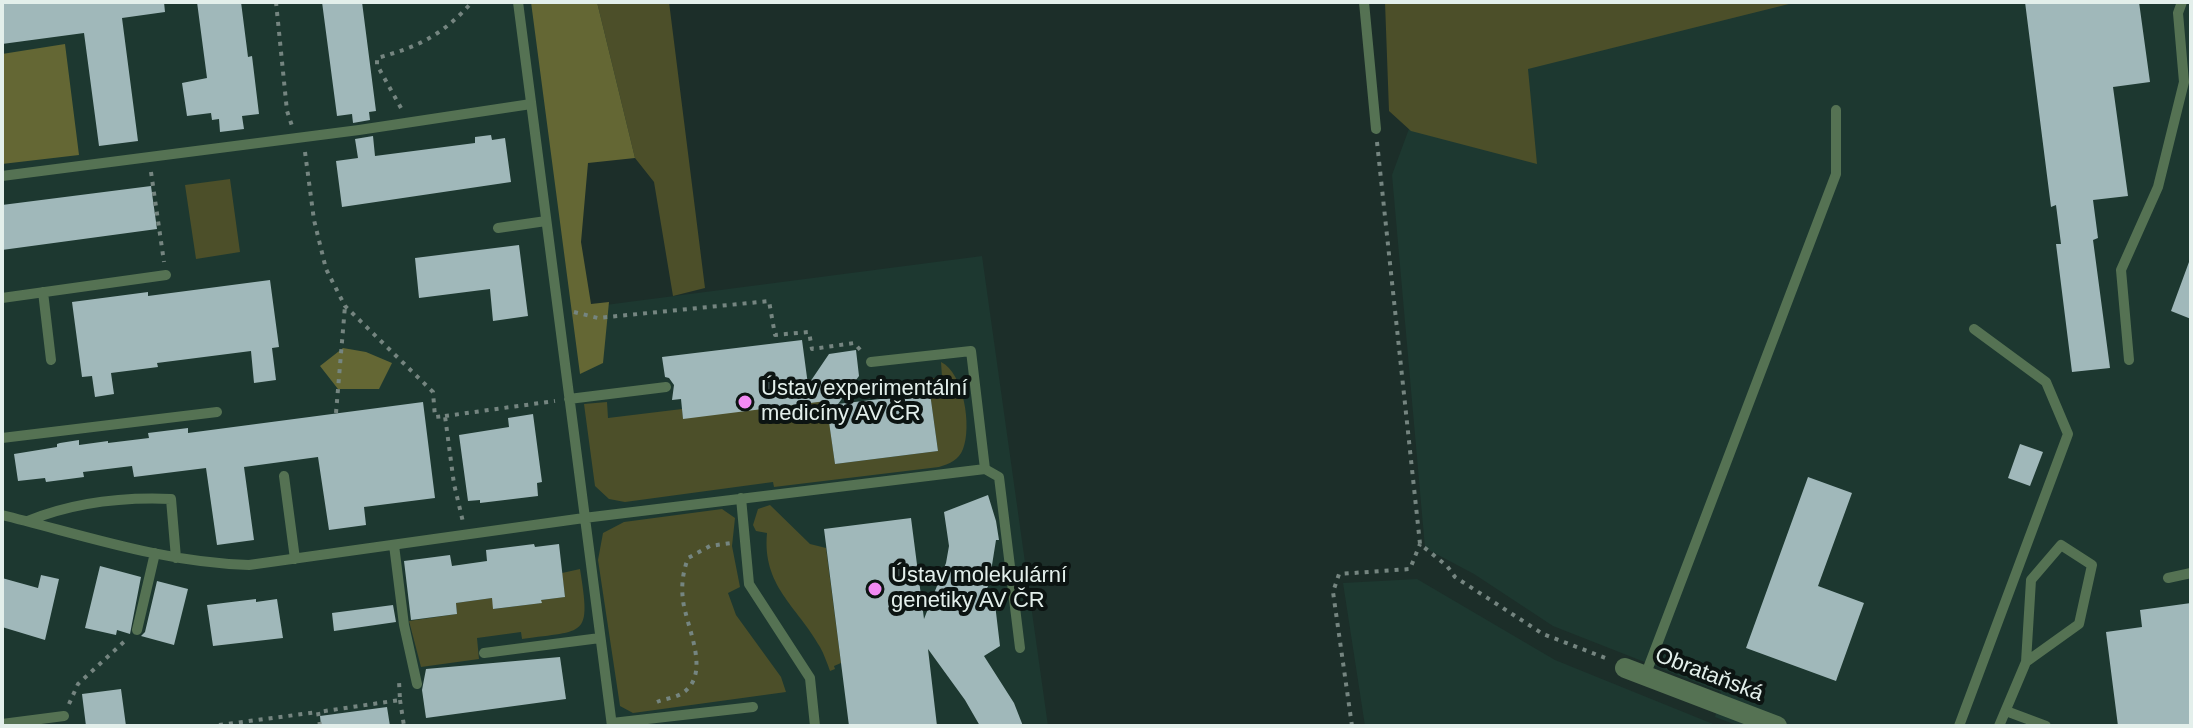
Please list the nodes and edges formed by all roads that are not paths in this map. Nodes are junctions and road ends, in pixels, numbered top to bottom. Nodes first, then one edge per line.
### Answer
1 (518, 2) edge
2 (1364, 2) edge
3 (2182, 2) edge
4 (531, 104) junction
5 (1836, 110) dead end
6 (1376, 129) road end
7 (2, 176) edge
8 (546, 221) junction
9 (498, 228) dead end
10 (166, 275) road end
11 (43, 292) junction
12 (2, 298) edge
13 (1974, 329) dead end
14 (51, 360) dead end
15 (2129, 360) dead end
16 (871, 362) road end
17 (666, 387) dead end
18 (569, 399) junction
19 (217, 412) dead end
20 (2, 438) edge
21 (985, 469) junction
22 (284, 476) dead end
23 (741, 498) junction
24 (2, 515) edge
25 (584, 518) junction
26 (28, 521) junction
27 (394, 545) junction
28 (155, 553) junction
29 (176, 558) junction
30 (295, 559) junction
31 (2191, 573) edge
32 (2168, 578) dead end
33 (137, 630) road end
34 (600, 638) junction
35 (1020, 648) dead end
36 (484, 653) dead end
37 (2026, 662) junction
38 (1625, 668) road end
39 (1645, 676) junction
40 (417, 684) dead end
41 (753, 707) dead end
42 (2006, 711) junction
43 (64, 716) road end
44 (2, 724) edge
45 (612, 724) edge
46 (815, 726) edge
47 (1777, 726) edge
48 (1959, 726) edge
49 (1999, 726) edge
50 (2046, 726) edge

1 - 4 lane
2 - 6 lane
3 - 15 lane
4 - 7 lane
4 - 8 lane
5 - 39 lane
8 - 9 lane
8 - 18 lane
10 - 11 lane
11 - 12 lane
11 - 14 lane
13 - 48 lane
16 - 21 lane
17 - 18 lane
18 - 25 lane
19 - 20 lane
21 - 23 lane
21 - 35 lane
22 - 30 lane
23 - 25 lane
23 - 46 lane
24 - 26 lane
25 - 27 lane
25 - 34 lane
26 - 28 lane
26 - 29 lane
27 - 30 lane
27 - 40 lane
28 - 29 lane
28 - 33 lane
29 - 30 lane
31 - 32 lane
34 - 36 lane
34 - 45 lane
37 - 37 lane
37 - 42 lane
38 - 39 street, Obrataňská
39 - 47 street, Obrataňská
41 - 45 lane
42 - 49 lane
42 - 50 lane
43 - 44 lane

